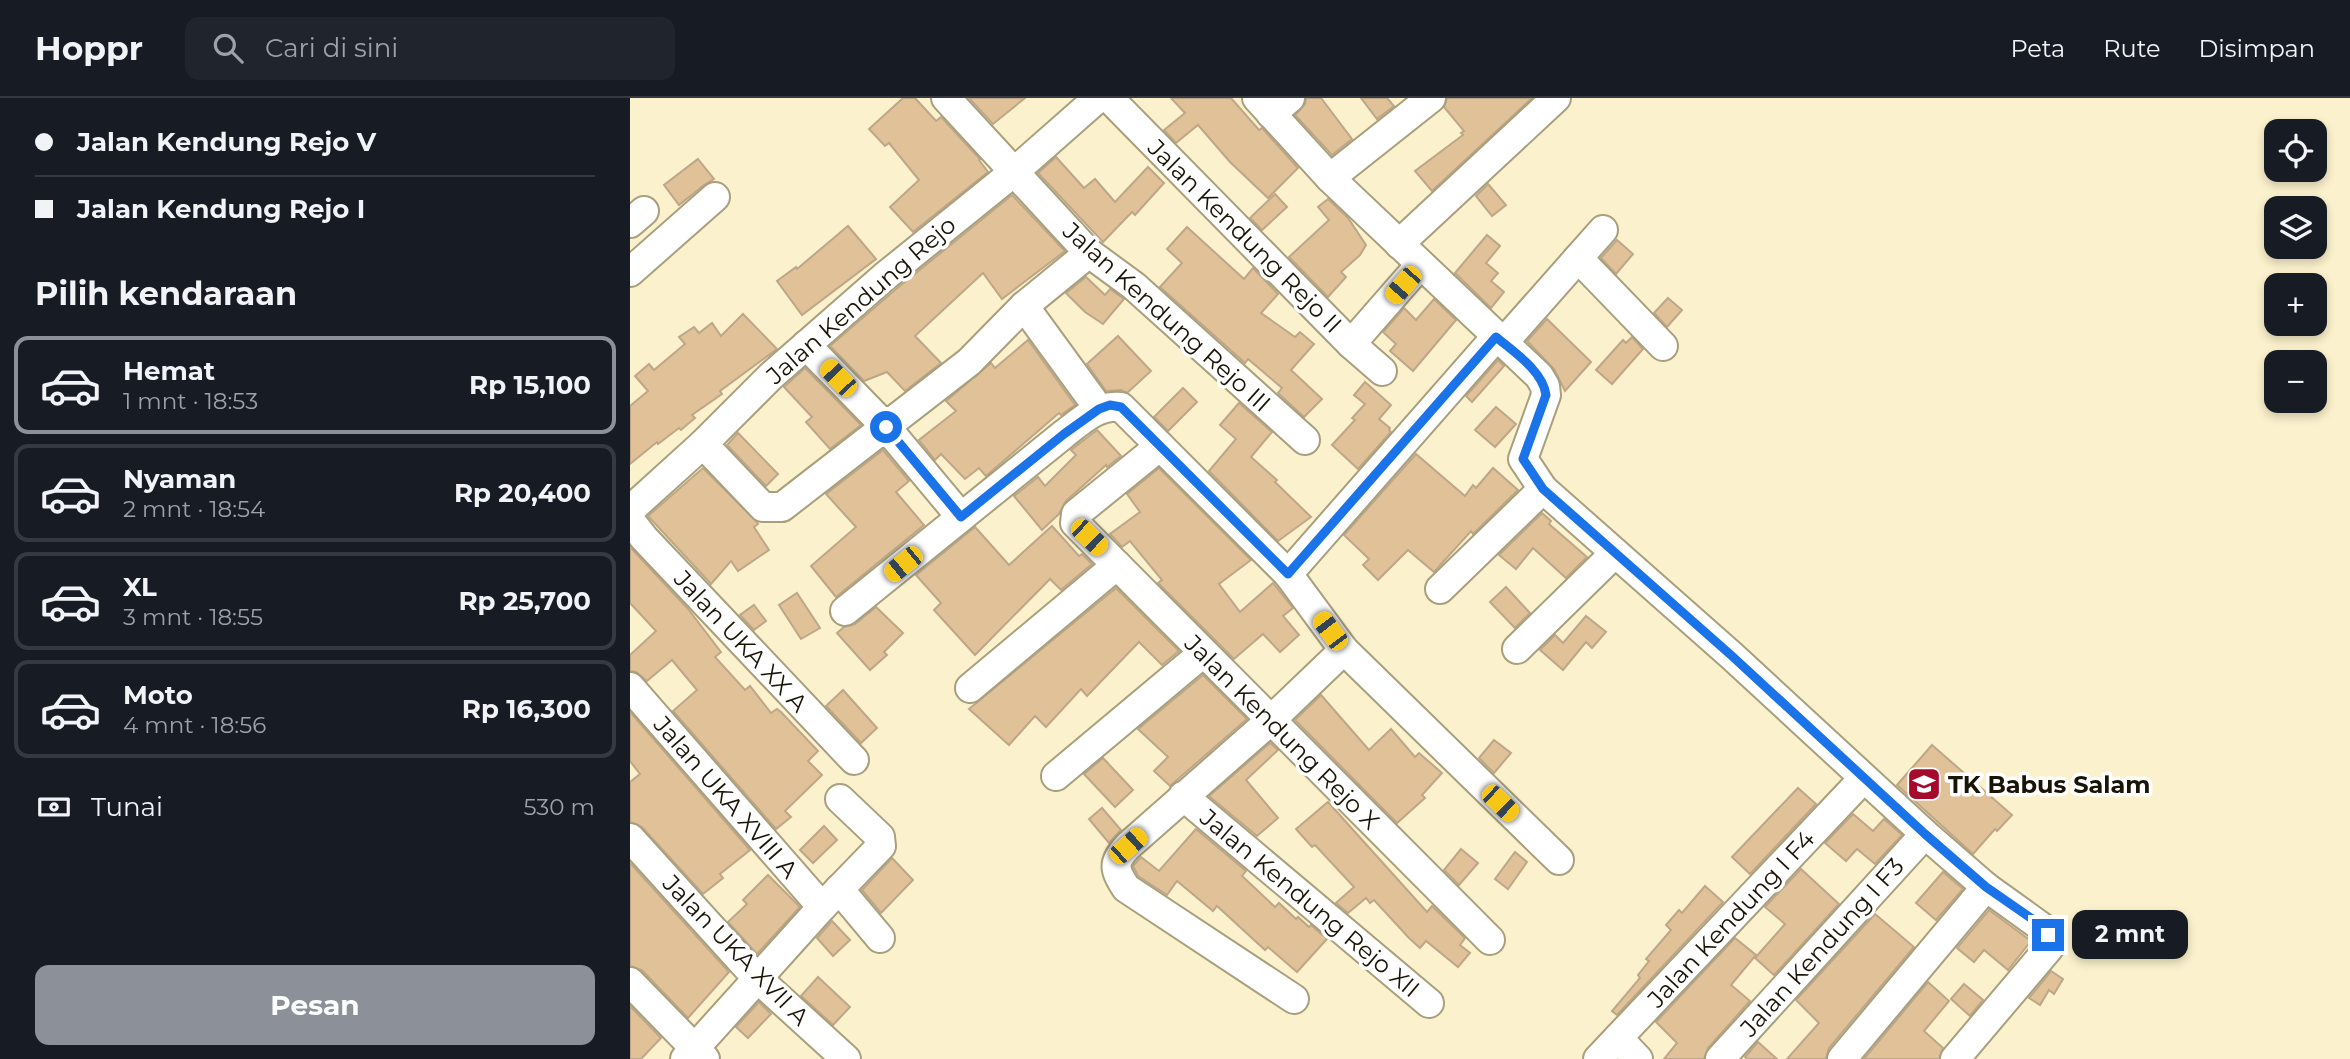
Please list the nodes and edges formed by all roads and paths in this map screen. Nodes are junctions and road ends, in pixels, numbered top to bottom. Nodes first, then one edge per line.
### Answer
1 (946, 98) edge
2 (1098, 98) edge
3 (1109, 98) edge
4 (1431, 98) edge
5 (1556, 98) edge
6 (1273, 103) edge
7 (1014, 172) junction
8 (1330, 178) junction
9 (715, 197) dead end
10 (1603, 230) dead end
11 (1399, 244) junction
12 (1089, 253) junction
13 (1578, 258) junction
14 (1420, 265) junction
15 (630, 272) edge
16 (1024, 306) junction
17 (1500, 340) junction
18 (1351, 344) junction
19 (806, 345) junction
20 (1663, 346) dead end
21 (1382, 371) dead end
22 (1099, 409) junction
23 (886, 427) junction
24 (1305, 440) dead end
25 (703, 444) junction
26 (1160, 446) junction
27 (1543, 489) junction
28 (630, 510) edge
29 (961, 517) junction
30 (630, 520) edge
31 (1615, 553) junction
32 (1117, 565) junction
33 (1288, 574) junction
34 (1440, 589) dead end
35 (845, 611) dead end
36 (1517, 649) dead end
37 (1344, 650) junction
38 (1203, 653) junction
39 (630, 687) edge
40 (970, 688) dead end
41 (1270, 721) junction
42 (854, 760) dead end
43 (1056, 776) dead end
44 (1863, 779) junction
45 (1183, 796) junction
46 (840, 799) dead end
47 (1925, 834) junction
48 (630, 838) edge
49 (1559, 860) dead end
50 (1986, 887) junction
51 (831, 898) junction
52 (880, 938) dead end
53 (1490, 940) dead end
54 (757, 978) junction
55 (630, 982) edge
56 (1294, 999) dead end
57 (1429, 1003) dead end
58 (1618, 1038) junction
59 (695, 1055) edge
60 (846, 1059) edge
61 (1598, 1059) edge
62 (1638, 1059) edge
63 (1720, 1059) edge
64 (1842, 1059) edge
65 (1955, 1059) edge

1 - 7 street, Jalan Kendung Rejo III
2 - 7 street, Jalan Kendung Rejo
3 - 18 street, Jalan Kendung Rejo II
4 - 8 street
5 - 11 street
6 - 8 street
7 - 12 street, Jalan Kendung Rejo III
7 - 19 street, Jalan Kendung Rejo
8 - 11 street
9 - 15 street
10 - 13 street
11 - 14 street
12 - 16 street
12 - 24 street, Jalan Kendung Rejo III
13 - 17 street
13 - 20 street
14 - 17 street
14 - 18 street
16 - 22 street
16 - 23 street
17 - 27 street
17 - 33 street
18 - 21 street, Jalan Kendung Rejo II
19 - 23 street
19 - 25 street, Jalan Kendung Rejo
22 - 26 street
22 - 29 street
23 - 25 street
23 - 29 street
25 - 28 street, Jalan Kendung Rejo
26 - 32 street, Jalan Kendung Rejo X
26 - 33 street
27 - 31 street
27 - 34 street
29 - 35 street
30 - 42 street, Jalan UKA XX A
31 - 36 street
31 - 44 street
32 - 38 street, Jalan Kendung Rejo X
32 - 40 street
33 - 37 street
37 - 41 street, Jalan Kendung Rejo XII
37 - 49 street
38 - 41 street, Jalan Kendung Rejo X
38 - 43 street
39 - 51 street, Jalan UKA XVIII A
41 - 45 street, Jalan Kendung Rejo XII
41 - 53 street, Jalan Kendung Rejo X
44 - 47 street
44 - 58 street, Jalan Kendung I F4
45 - 56 street
45 - 57 street, Jalan Kendung Rejo XII
46 - 51 street
47 - 50 street
47 - 63 street, Jalan Kendung I F3
48 - 54 street, Jalan UKA XVII A
50 - 64 street
50 - 65 street
51 - 52 street, Jalan UKA XVIII A
51 - 54 street
54 - 59 street
54 - 60 street, Jalan UKA XVII A
55 - 59 street
58 - 61 street, Jalan Kendung I F4
58 - 62 street

